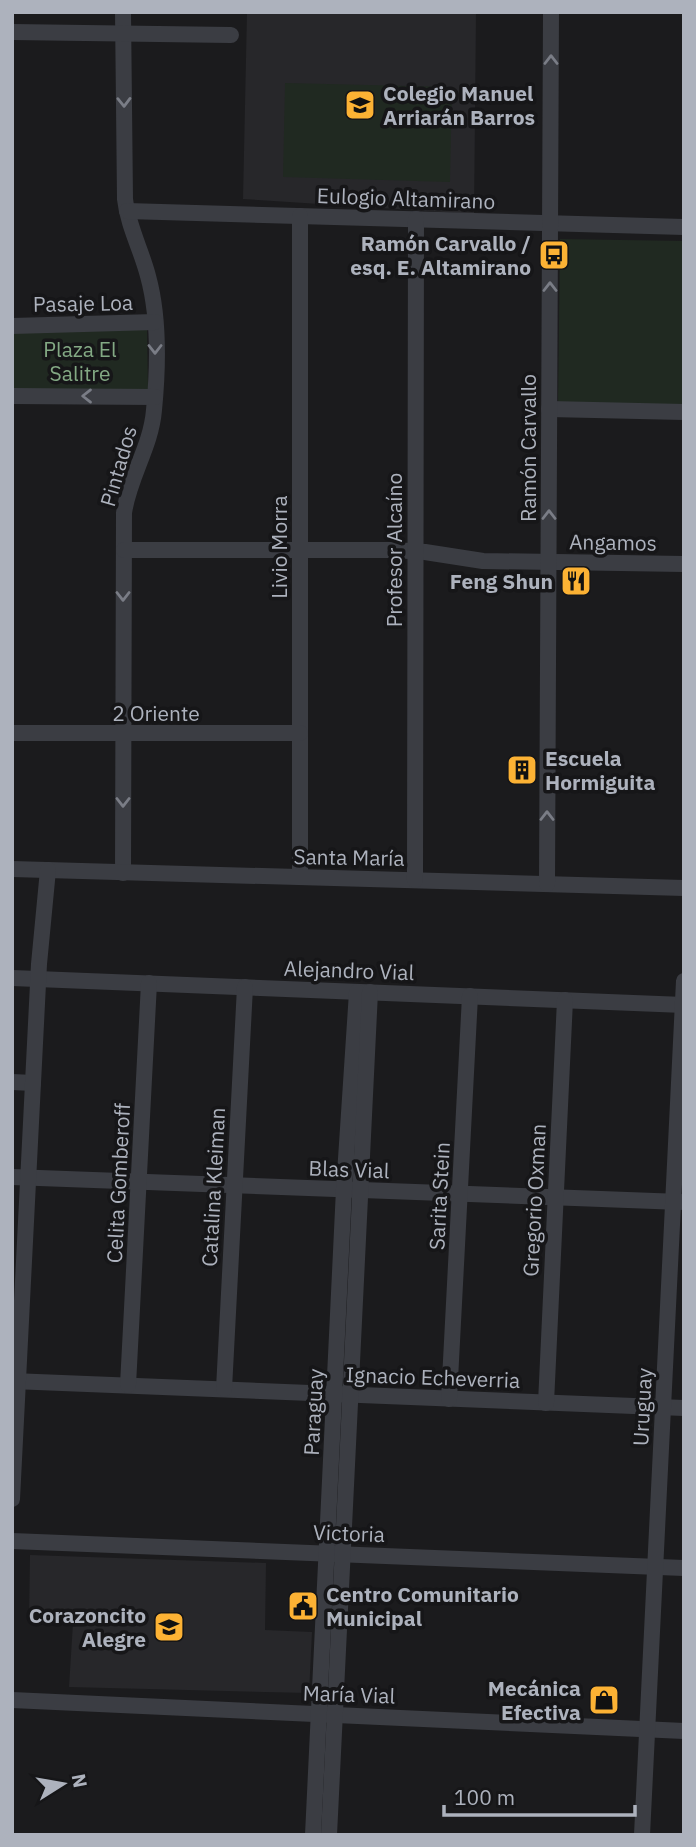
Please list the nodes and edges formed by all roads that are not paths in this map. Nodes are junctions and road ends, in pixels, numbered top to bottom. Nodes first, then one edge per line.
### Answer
1 (123, 12) edge
2 (551, 12) edge
3 (12, 32) edge
4 (122, 33) junction
5 (231, 35) dead end
6 (127, 211) junction
7 (300, 216) junction
8 (416, 219) junction
9 (550, 223) junction
10 (684, 227) edge
11 (155, 322) junction
12 (12, 326) edge
13 (12, 396) edge
14 (155, 397) junction
15 (549, 409) junction
16 (684, 412) edge
17 (300, 549) junction
18 (124, 550) junction
19 (415, 551) junction
20 (549, 562) junction
21 (684, 564) edge
22 (12, 733) edge
23 (300, 733) junction
24 (122, 734) junction
25 (12, 869) edge
26 (48, 870) junction
27 (123, 873) junction
28 (300, 877) junction
29 (415, 880) junction
30 (547, 884) junction
31 (684, 888) edge
32 (12, 978) edge
33 (39, 979) junction
34 (684, 981) edge
35 (149, 983) junction
36 (245, 987) junction
37 (364, 992) junction
38 (470, 996) junction
39 (565, 1000) junction
40 (682, 1005) edge
41 (12, 1082) edge
42 (33, 1083) junction
43 (20, 1177) edge
44 (139, 1181) junction
45 (234, 1185) junction
46 (353, 1190) junction
47 (460, 1194) junction
48 (556, 1198) junction
49 (679, 1202) edge
50 (15, 1381) edge
51 (128, 1385) junction
52 (224, 1390) junction
53 (343, 1394) junction
54 (449, 1399) junction
55 (546, 1403) junction
56 (663, 1407) junction
57 (684, 1408) edge
58 (12, 1499) edge
59 (12, 1541) edge
60 (336, 1553) junction
61 (655, 1567) junction
62 (684, 1569) edge
63 (12, 1700) edge
64 (327, 1714) junction
65 (647, 1729) junction
66 (684, 1731) edge
67 (313, 1835) edge
68 (329, 1835) edge
69 (642, 1835) edge

1 - 4 street, Pintados
9 -> 2 street, Ramón Carvallo
3 - 4 street
4 - 5 street
4 -> 6 street, Pintados
6 - 7 street, Eulogio Altamirano
6 - 11 street, Pintados
7 - 8 street, Eulogio Altamirano
7 - 17 street, Livio Morra
8 - 9 street, Eulogio Altamirano
8 - 19 street, Profesor Alcaíno
9 - 10 street, Eulogio Altamirano
15 -> 9 street, Ramón Carvallo
11 - 12 street, Pasaje Loa
11 -> 14 street, Pintados
14 -> 13 street
14 - 18 street, Pintados
15 - 16 street
20 -> 15 street, Ramón Carvallo
17 - 18 street, Angamos
17 - 19 street, Angamos
17 - 23 street, Livio Morra
18 -> 24 street, Pintados
19 - 20 street, Angamos
19 - 29 street, Profesor Alcaíno
20 - 21 street, Angamos
30 -> 20 street, Ramón Carvallo
22 - 24 street, 2 Oriente
23 - 24 street, 2 Oriente
23 - 28 street, Livio Morra
24 -> 27 street, Pintados
25 - 26 street, Santa María
26 - 27 street, Santa María
26 - 33 street
27 - 28 street, Santa María
28 - 29 street, Santa María
29 - 30 street, Santa María
30 - 31 street, Santa María
32 - 33 street, Alejandro Vial
33 - 35 street, Alejandro Vial
33 - 42 street
34 - 40 street, Uruguay
35 - 36 street, Alejandro Vial
35 - 44 street, Celita Gomberoff
36 - 37 street, Alejandro Vial
36 - 45 street, Catalina Kleiman
37 - 38 street, Alejandro Vial
37 - 46 street, Paraguay
38 - 39 street, Alejandro Vial
38 - 47 street, Sarita Stein
39 - 40 street, Alejandro Vial
39 - 48 street, Gregorio Oxman
40 - 49 street, Uruguay
41 - 42 street
42 - 43 street
43 - 44 street, Blas Vial
43 - 50 street
44 - 45 street, Blas Vial
44 - 51 street, Celita Gomberoff
45 - 46 street, Blas Vial
45 - 52 street, Catalina Kleiman
46 - 47 street, Blas Vial
46 - 53 street, Paraguay
47 - 48 street, Blas Vial
47 - 54 street, Sarita Stein
48 - 49 street, Blas Vial
48 - 55 street, Gregorio Oxman
49 - 56 street, Uruguay
50 - 51 street, Ignacio Echeverria
50 - 58 street
51 - 52 street, Ignacio Echeverria
52 - 53 street, Ignacio Echeverria
53 - 54 street, Ignacio Echeverria
53 - 60 street, Paraguay
54 - 55 street, Ignacio Echeverria
55 - 56 street, Ignacio Echeverria
56 - 57 street, Ignacio Echeverria
56 - 61 street, Uruguay
59 - 60 street, Victoria
60 - 61 street, Victoria
60 - 64 street, Paraguay
61 - 62 street, Victoria
61 - 65 street, Uruguay
63 - 64 street, María Vial
64 - 65 street, María Vial
64 - 67 street, Paraguay
64 - 68 street, Paraguay
65 - 66 street, María Vial
65 - 69 street, Uruguay

